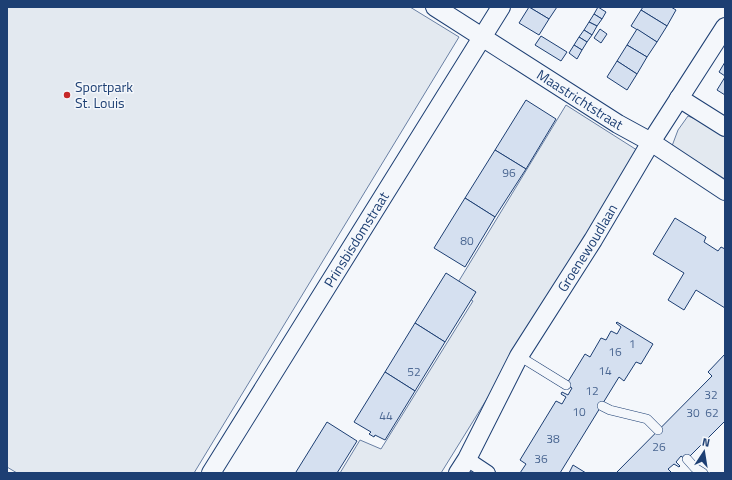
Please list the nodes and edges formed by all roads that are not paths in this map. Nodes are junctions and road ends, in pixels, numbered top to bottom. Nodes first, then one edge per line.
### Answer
1 (436, 7) edge
2 (501, 7) edge
3 (725, 27) edge
4 (482, 37) junction
5 (679, 98) junction
6 (725, 126) edge
7 (651, 142) junction
8 (725, 191) edge
9 (519, 356) junction
10 (566, 385) dead end
11 (602, 406) dead end
12 (658, 430) dead end
13 (687, 459) dead end
14 (463, 466) edge
15 (211, 473) edge
16 (488, 473) edge
17 (704, 473) edge

1 - 4 street, Maastrichtstraat
2 - 4 street, Prinsbisdomstraat
3 - 5 street, Groenewoudlaan
4 - 7 street, Maastrichtstraat
4 - 15 street, Prinsbisdomstraat
5 - 6 street
5 - 7 street, Groenewoudlaan
7 - 8 street, Maastrichtstraat
7 - 9 street, Groenewoudlaan
9 - 10 lane
9 - 14 street, Groenewoudlaan
11 - 12 lane
13 - 17 lane
14 - 16 street

